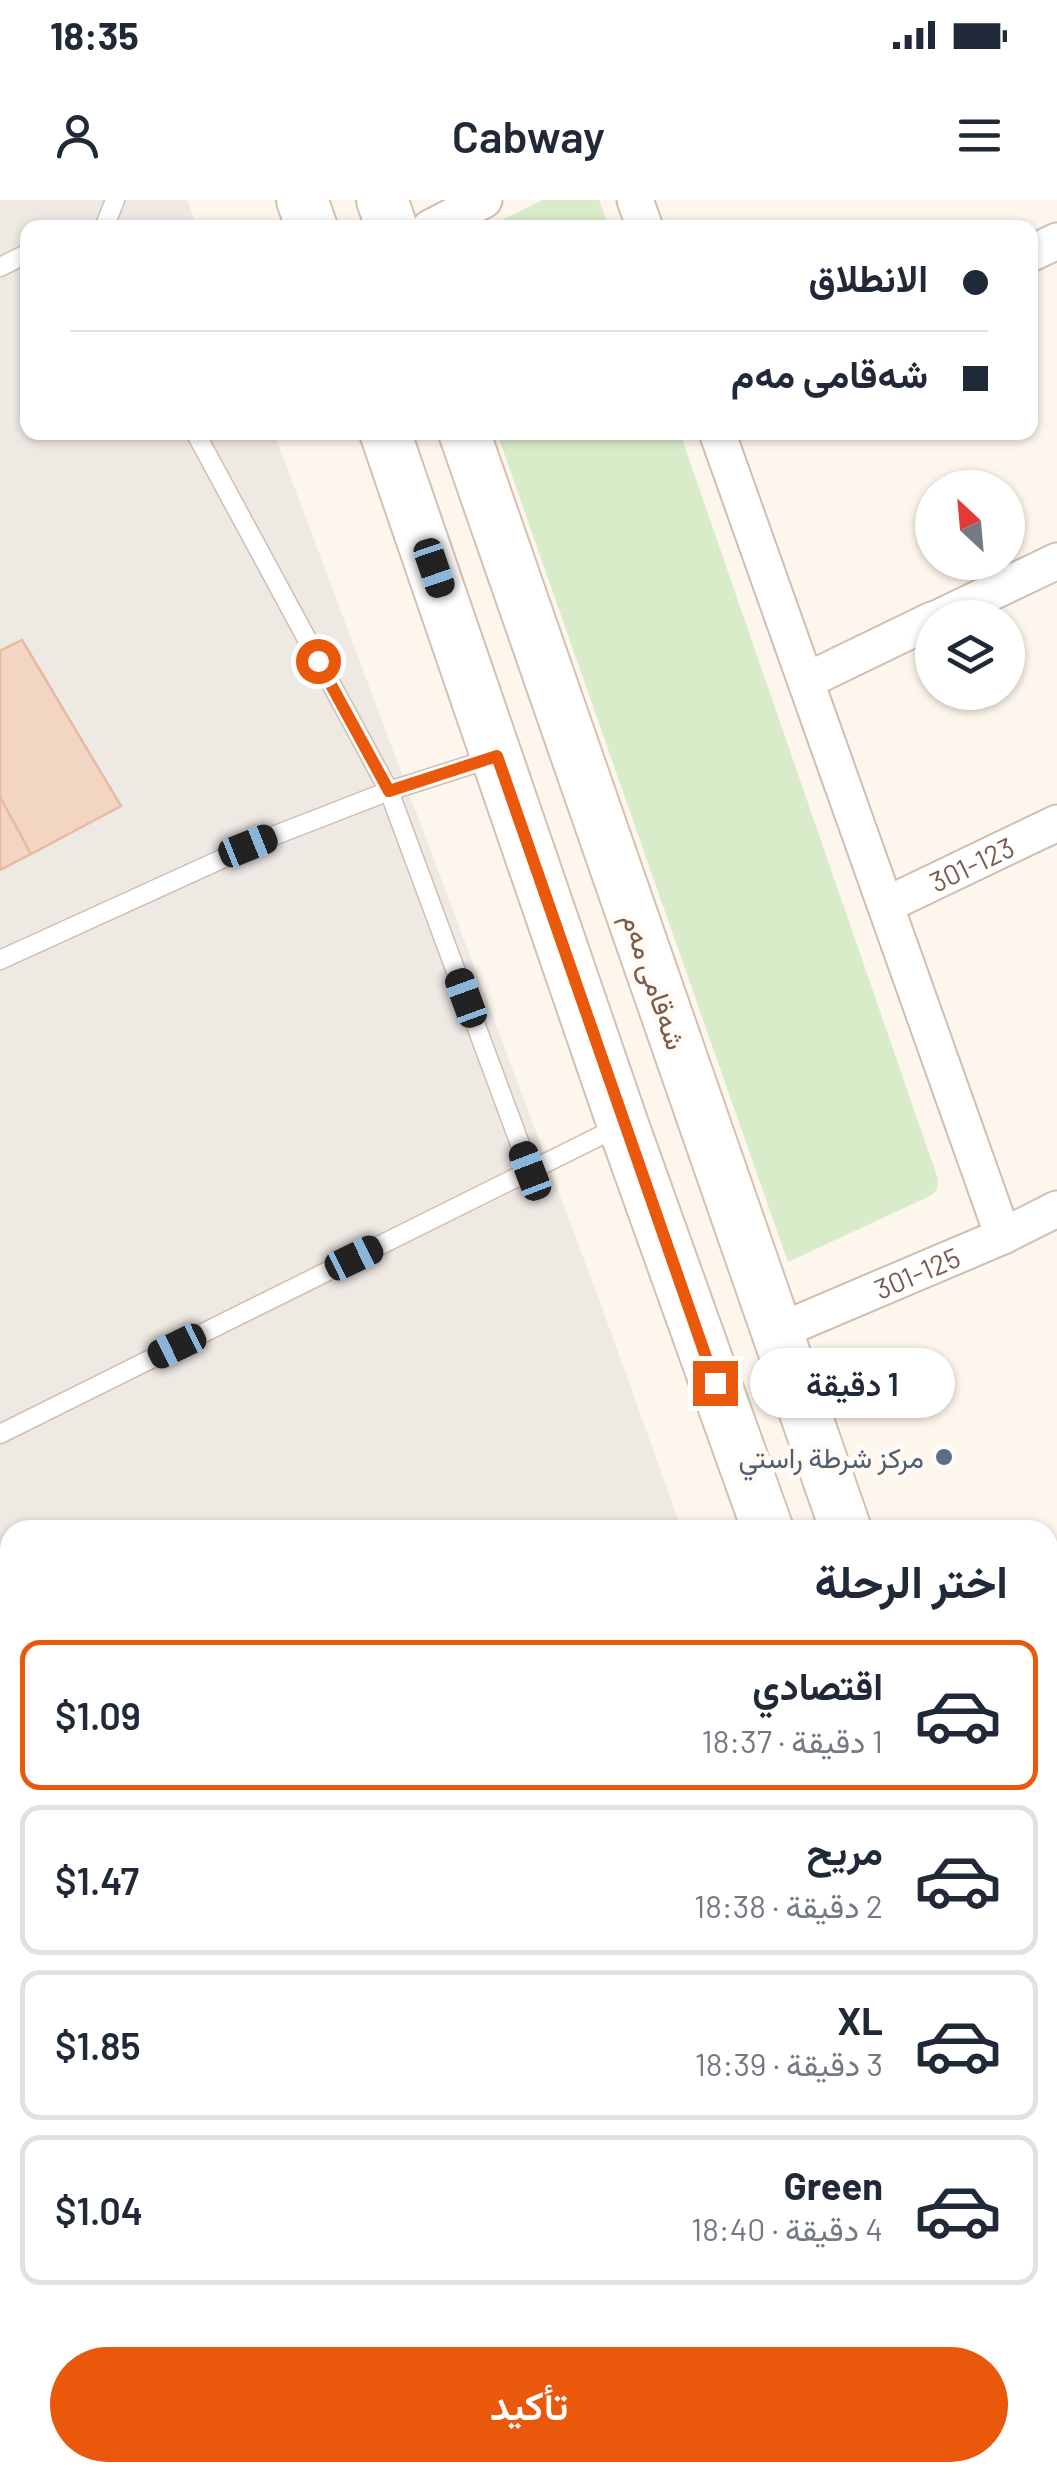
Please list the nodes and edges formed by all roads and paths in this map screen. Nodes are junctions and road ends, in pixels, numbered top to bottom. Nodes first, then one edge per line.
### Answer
1 (484, 200) edge
2 (445, 220) edge
3 (199, 440) edge
4 (388, 440) edge
5 (467, 440) edge
6 (721, 440) edge
7 (503, 542) junction
8 (1057, 561) edge
9 (434, 568) junction
10 (975, 600) edge
11 (915, 629) edge
12 (806, 681) junction
13 (497, 756) junction
14 (389, 791) junction
15 (1057, 823) edge
16 (886, 906) junction
17 (0, 960) edge
18 (623, 1125) junction
19 (530, 1171) junction
20 (1057, 1208) edge
21 (1003, 1236) junction
22 (777, 1332) junction
23 (0, 1434) edge
24 (764, 1520) edge
25 (843, 1520) edge

1 - 2 street
3 - 14 lane
4 - 9 street
5 - 7 street, شەقامی مەم
6 - 12 street
7 - 9 street
7 - 22 street, شەقامی مەم
8 - 10 street
9 - 13 street
11 - 12 street
12 - 16 street
13 - 14 lane
13 - 18 street
14 - 17 lane
14 - 19 lane
15 - 16 street, 301-123
16 - 21 street
18 - 19 lane
18 - 24 street
19 - 23 lane
20 - 21 street, 301-125
21 - 22 street, 301-125
22 - 25 street, شەقامی مەم

